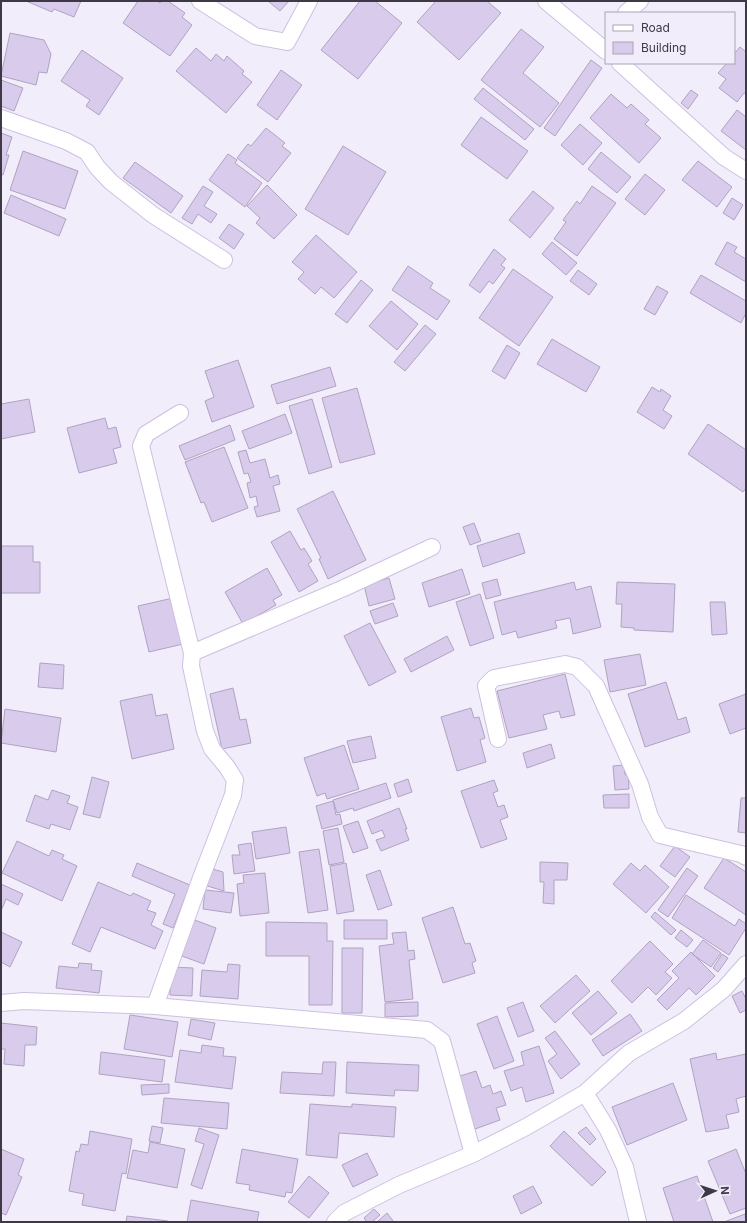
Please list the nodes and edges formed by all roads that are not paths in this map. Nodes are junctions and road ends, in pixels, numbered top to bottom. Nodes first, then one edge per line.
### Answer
1 (200, 1) edge
2 (309, 1) edge
3 (546, 1) edge
4 (640, 1) edge
5 (627, 12) edge
6 (602, 41) edge
7 (621, 64) edge
8 (1, 118) edge
9 (746, 171) edge
10 (224, 260) dead end
11 (180, 413) dead end
12 (432, 547) dead end
13 (192, 653) junction
14 (498, 739) dead end
15 (746, 857) edge
16 (746, 964) edge
17 (1, 1003) edge
18 (155, 1006) junction
19 (585, 1093) junction
20 (474, 1154) junction
21 (335, 1222) edge
22 (638, 1222) edge

1 - 2 street
3 - 6 street
4 - 5 street
7 - 9 street
8 - 10 street
11 - 13 street
12 - 13 street
13 - 18 street
14 - 15 street
16 - 19 street
17 - 18 street
18 - 20 street
19 - 20 street
19 - 22 street
20 - 21 street

